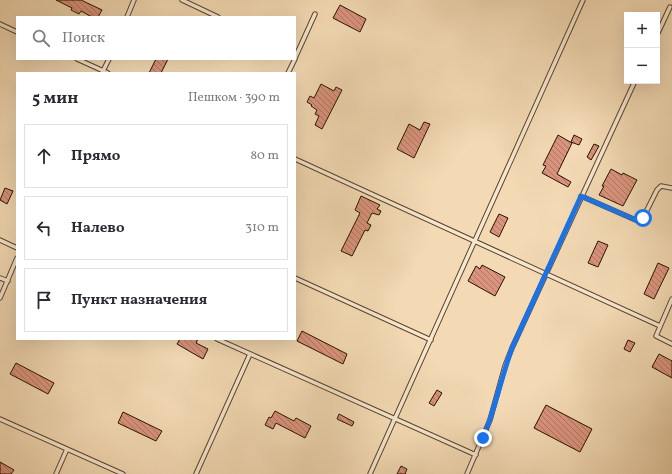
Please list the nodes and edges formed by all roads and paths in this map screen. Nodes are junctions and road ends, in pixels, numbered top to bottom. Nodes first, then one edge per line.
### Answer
1 (134, 0) edge
2 (182, 0) edge
3 (583, 0) edge
4 (670, 7) dead end
5 (315, 14) dead end
6 (127, 16) edge
7 (216, 16) edge
8 (0, 24) edge
9 (660, 29) edge
10 (16, 32) edge
11 (296, 53) edge
12 (79, 60) edge
13 (108, 60) edge
14 (294, 60) edge
15 (103, 72) edge
16 (288, 72) edge
17 (634, 84) edge
18 (296, 159) edge
19 (672, 188) edge
20 (581, 196) junction
21 (0, 240) edge
22 (475, 241) junction
23 (16, 248) edge
24 (16, 261) edge
25 (545, 274) junction
26 (0, 278) edge
27 (296, 278) edge
28 (8, 281) junction
29 (0, 298) edge
30 (672, 298) edge
31 (660, 326) junction
32 (219, 340) edge
33 (431, 340) junction
34 (672, 344) edge
35 (250, 354) junction
36 (0, 419) edge
37 (394, 419) junction
38 (67, 449) junction
39 (476, 455) junction
40 (56, 474) edge
41 (123, 474) edge
42 (196, 474) edge
43 (370, 474) edge
44 (467, 474) edge

1 - 6 lane
2 - 7 lane
3 - 22 lane
4 - 9 lane
5 - 11 lane
8 - 10 lane
12 - 15 lane
13 - 15 lane
14 - 16 lane
17 - 20 lane
18 - 22 lane
19 - 20 lane
20 - 25 lane
21 - 23 lane
22 - 25 lane
22 - 33 lane
24 - 28 lane
25 - 31 lane
25 - 39 lane
26 - 28 lane
27 - 33 lane
28 - 29 lane
30 - 31 lane
31 - 34 lane
32 - 35 lane
33 - 37 lane
35 - 37 lane
35 - 42 lane
36 - 38 lane
37 - 39 lane
37 - 43 lane
38 - 40 lane
38 - 41 lane
39 - 44 lane

